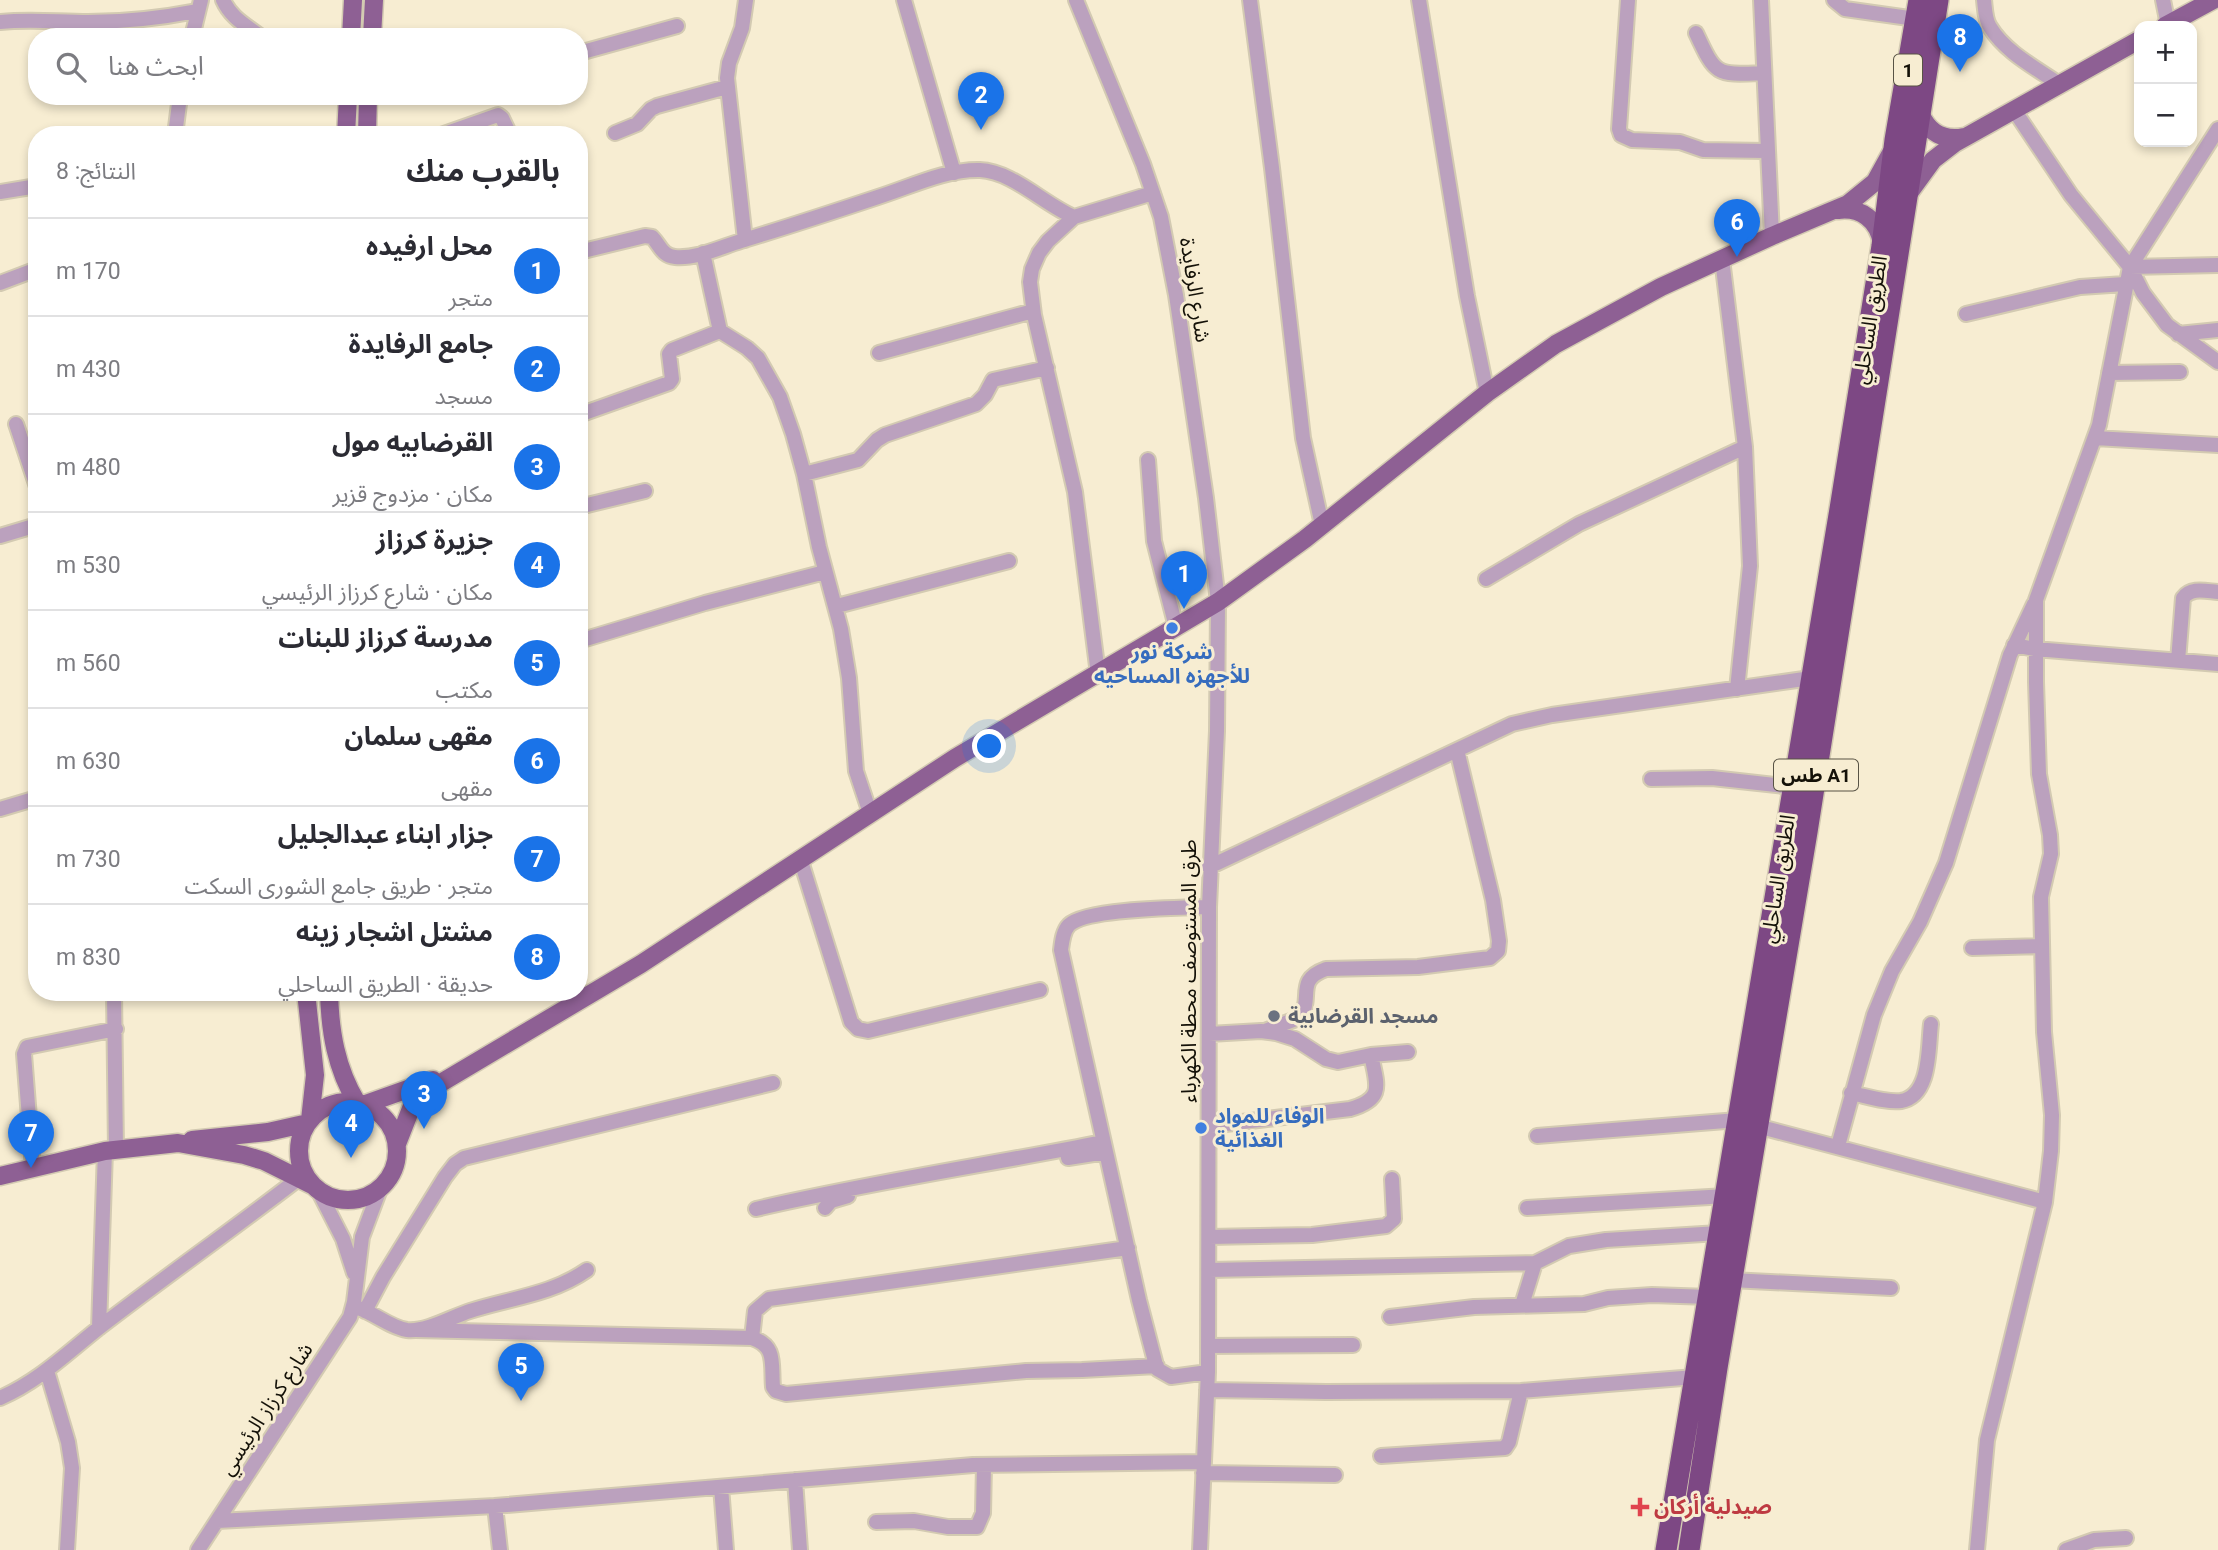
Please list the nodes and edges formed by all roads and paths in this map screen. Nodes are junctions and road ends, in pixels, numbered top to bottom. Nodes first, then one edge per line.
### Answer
1 (223, 0) edge
2 (353, 0) edge
3 (374, 0) edge
4 (746, 0) edge
5 (904, 0) edge
6 (1076, 0) edge
7 (1250, 0) edge
8 (1419, 0) edge
9 (1628, 0) edge
10 (1761, 0) edge
11 (1834, 0) edge
12 (1938, 0) edge
13 (1984, 0) edge
14 (2163, 0) edge
15 (2213, 0) edge
16 (199, 6) edge
17 (1917, 10) edge
18 (2166, 21) edge
19 (2174, 21) edge
20 (0, 22) edge
21 (677, 26) dead end
22 (194, 28) edge
23 (248, 28) edge
24 (351, 28) edge
25 (372, 28) edge
26 (1696, 33) dead end
27 (2134, 43) edge
28 (588, 51) edge
29 (1763, 73) junction
30 (2059, 84) junction
31 (727, 87) junction
32 (179, 105) edge
33 (348, 105) edge
34 (370, 105) edge
35 (2014, 110) junction
36 (1921, 115) junction
37 (176, 126) edge
38 (346, 126) edge
39 (368, 126) edge
40 (467, 126) edge
41 (506, 126) edge
42 (2218, 129) edge
43 (615, 133) dead end
44 (1967, 136) junction
45 (1895, 140) junction
46 (1766, 150) junction
47 (954, 173) junction
48 (28, 188) edge
49 (1, 192) edge
50 (1909, 192) junction
51 (1153, 193) junction
52 (1838, 209) junction
53 (1074, 217) junction
54 (1772, 236) junction
55 (745, 240) junction
56 (1882, 246) junction
57 (588, 250) edge
58 (703, 253) junction
59 (1722, 259) junction
60 (2218, 265) edge
61 (2130, 267) junction
62 (28, 272) edge
63 (0, 283) edge
64 (2125, 284) junction
65 (1033, 311) junction
66 (1966, 314) dead end
67 (2218, 330) edge
68 (720, 331) junction
69 (2178, 334) junction
70 (879, 353) dead end
71 (2218, 362) edge
72 (1047, 368) junction
73 (2180, 372) dead end
74 (2109, 373) junction
75 (1487, 393) junction
76 (588, 412) edge
77 (16, 424) dead end
78 (2095, 438) junction
79 (2218, 445) edge
80 (1745, 447) junction
81 (28, 460) edge
82 (1148, 460) dead end
83 (804, 474) junction
84 (645, 491) dead end
85 (588, 506) edge
86 (1322, 525) junction
87 (28, 528) edge
88 (0, 536) edge
89 (1009, 561) dead end
90 (825, 572) junction
91 (1486, 579) dead end
92 (2218, 592) edge
93 (2036, 600) junction
94 (1218, 602) junction
95 (836, 606) junction
96 (1176, 627) junction
97 (588, 638) edge
98 (2014, 645) junction
99 (2035, 649) junction
100 (2178, 661) junction
101 (2218, 663) edge
102 (1098, 674) junction
103 (1811, 678) junction
104 (1737, 689) junction
105 (1457, 750) junction
106 (1651, 779) dead end
107 (1793, 786) junction
108 (28, 801) edge
109 (0, 809) edge
110 (870, 813) junction
111 (800, 858) junction
112 (1209, 867) junction
113 (1209, 907) junction
114 (2042, 946) junction
115 (1972, 948) dead end
116 (1040, 990) dead end
117 (588, 995) edge
118 (114, 1001) edge
119 (307, 1001) edge
120 (329, 1001) edge
121 (578, 1001) edge
122 (1931, 1024) dead end
123 (116, 1029) junction
124 (1265, 1031) junction
125 (1209, 1034) junction
126 (1408, 1052) dead end
127 (1371, 1055) junction
128 (471, 1064) junction
129 (773, 1083) dead end
130 (1852, 1093) junction
131 (360, 1104) junction
132 (309, 1121) junction
133 (1748, 1123) junction
134 (1209, 1126) junction
135 (1537, 1136) dead end
136 (178, 1143) junction
137 (397, 1144) junction
138 (1838, 1146) junction
139 (1104, 1147) junction
140 (111, 1151) junction
141 (33, 1169) junction
142 (0, 1176) edge
143 (1392, 1179) dead end
144 (309, 1185) junction
145 (380, 1189) junction
146 (1726, 1196) junction
147 (2045, 1202) junction
148 (825, 1208) dead end
149 (1527, 1208) dead end
150 (756, 1209) dead end
151 (1719, 1233) junction
152 (1209, 1237) junction
153 (1128, 1248) junction
154 (1535, 1263) junction
155 (587, 1270) dead end
156 (1209, 1270) junction
157 (1731, 1280) junction
158 (356, 1284) junction
159 (1891, 1288) dead end
160 (1709, 1297) junction
161 (1522, 1305) junction
162 (359, 1309) junction
163 (1390, 1317) dead end
164 (99, 1328) junction
165 (416, 1330) junction
166 (752, 1338) junction
167 (1353, 1345) dead end
168 (1208, 1346) junction
169 (1157, 1366) junction
170 (47, 1371) junction
171 (1208, 1372) junction
172 (1695, 1377) junction
173 (1207, 1390) junction
174 (1521, 1391) junction
175 (0, 1398) edge
176 (1381, 1456) dead end
177 (984, 1465) junction
178 (1203, 1467) junction
179 (1335, 1475) dead end
180 (795, 1480) junction
181 (721, 1487) junction
182 (495, 1506) junction
183 (218, 1521) junction
184 (876, 1522) dead end
185 (2126, 1538) dead end
186 (67, 1550) edge
187 (198, 1550) edge
188 (500, 1550) edge
189 (726, 1550) edge
190 (800, 1550) edge
191 (1200, 1550) edge
192 (1666, 1550) edge
193 (1689, 1550) edge
194 (1977, 1550) edge
195 (2066, 1550) edge

1 - 23 street
2 - 24 main road
3 - 25 main road
4 - 31 street
5 - 47 street
6 - 51 street, شارع الرفايدة
7 - 86 street
8 - 75 street
9 - 46 street
10 - 29 street
11 - 17 street
12 - 36 highway, الطريق الساحلي / طس A1
13 - 30 street
14 - 18 street
15 - 19 main road
16 - 20 street
16 - 22 street
17 - 45 highway, الطريق الساحلي / 1
21 - 28 street
26 - 29 street
27 - 30 main road
29 - 46 street
30 - 35 main road
31 - 43 street
31 - 55 street
32 - 37 street
33 - 38 main road
34 - 39 main road
35 - 44 main road
35 - 61 street
36 - 44 main road
36 - 50 highway, الطريق الساحلي / طس A1
40 - 41 street
42 - 61 street
44 - 50 main road
45 - 52 main road
45 - 56 highway, الطريق الساحلي / طس A1
46 - 54 street
47 - 53 street
47 - 55 street
48 - 49 street
50 - 133 highway, الطريق الساحلي / طس A1
51 - 53 street
51 - 94 street, شارع الرفايدة
52 - 54 main road
52 - 56 main road
53 - 65 street
54 - 59 main road
55 - 58 street
56 - 103 highway, الطريق الساحلي / طس A1
57 - 58 street
58 - 68 street
59 - 75 main road
59 - 80 street
60 - 61 street
61 - 64 street
61 - 69 street
62 - 63 street
64 - 66 street
64 - 74 street
65 - 70 street
65 - 72 street
67 - 69 street
68 - 76 street
68 - 83 street
69 - 71 street
72 - 83 street
72 - 102 street
73 - 74 street
74 - 78 street
75 - 86 main road
77 - 81 street
78 - 79 street
78 - 93 street
80 - 91 street
80 - 104 street
82 - 96 street
83 - 90 street
84 - 85 street
86 - 94 main road
87 - 88 street
89 - 95 street
90 - 95 street
90 - 97 street
92 - 100 street
93 - 98 street
93 - 99 street
94 - 96 main road
94 - 112 street, طرق المستوصف محطة الكهرباء
95 - 110 street
96 - 102 main road
98 - 99 street
98 - 130 street
99 - 100 street
99 - 114 street
100 - 101 street
102 - 110 main road
103 - 104 street
103 - 107 highway, الطريق الساحلي / طس A1
104 - 105 street
105 - 112 street
105 - 124 street
106 - 107 street
107 - 133 highway, الطريق الساحلي / طس A1
108 - 109 street
110 - 111 main road
111 - 116 street
111 - 117 main road
112 - 113 street, طرق المستوصف محطة الكهرباء
113 - 125 street, طرق المستوصف محطة الكهرباء
113 - 139 street
114 - 115 street
114 - 147 street
118 - 123 street
119 - 132 main road
120 - 131 main road
121 - 128 main road
122 - 130 street
123 - 140 street
123 - 141 street
124 - 125 street
124 - 127 street
125 - 134 street, طرق المستوصف محطة الكهرباء
126 - 127 street
127 - 134 street
128 - 131 main road
128 - 137 main road
129 - 162 street
130 - 138 street
131 - 132 main road
131 - 137 main road
132 - 136 main road
132 - 144 main road
133 - 135 street
133 - 138 street
133 - 146 highway, الطريق الساحلي / طس A1
133 - 157 highway, الطريق الساحلي / طس A1
134 - 152 street, طرق المستوصف محطة الكهرباء
136 - 140 main road
136 - 144 main road
137 - 145 main road
138 - 147 street
139 - 148 street
139 - 150 street
139 - 153 street
140 - 141 main road
140 - 164 street
141 - 142 main road
143 - 152 street
144 - 145 main road
144 - 158 street, شارع كرزاز الرئيسي
144 - 164 street
145 - 158 street, شارع كرزاز الرئيسي
146 - 149 street
146 - 151 highway, الطريق الساحلي / طس A1
147 - 194 street
151 - 154 street
151 - 160 highway, الطريق الساحلي / طس A1
152 - 156 street, طرق المستوصف محطة الكهرباء
153 - 166 street
153 - 169 street
154 - 156 street
154 - 161 street
155 - 165 street
156 - 168 street, طرق المستوصف محطة الكهرباء
157 - 159 street
157 - 193 highway, الطريق الساحلي / طس A1
158 - 162 street, شارع كرزاز الرئيسي
160 - 161 street
160 - 172 highway, الطريق الساحلي / طس A1
161 - 163 street
162 - 165 street
162 - 183 street, شارع كرزاز الرئيسي
164 - 170 street
165 - 166 street
166 - 169 street
167 - 168 street
168 - 171 street, طرق المستوصف محطة الكهرباء
169 - 171 street
170 - 175 street
170 - 186 street
171 - 173 street, طرق المستوصف محطة الكهرباء
172 - 174 street
172 - 192 highway, الطريق الساحلي / طس A1
173 - 174 street
173 - 178 street, طرق المستوصف محطة الكهرباء
174 - 176 street
177 - 178 street
177 - 180 street
177 - 184 street
178 - 179 street
178 - 191 street, طرق المستوصف محطة الكهرباء
180 - 181 street
180 - 190 street
181 - 182 street
181 - 189 street
182 - 183 street
182 - 188 street
183 - 187 street, شارع كرزاز الرئيسي
185 - 195 street

